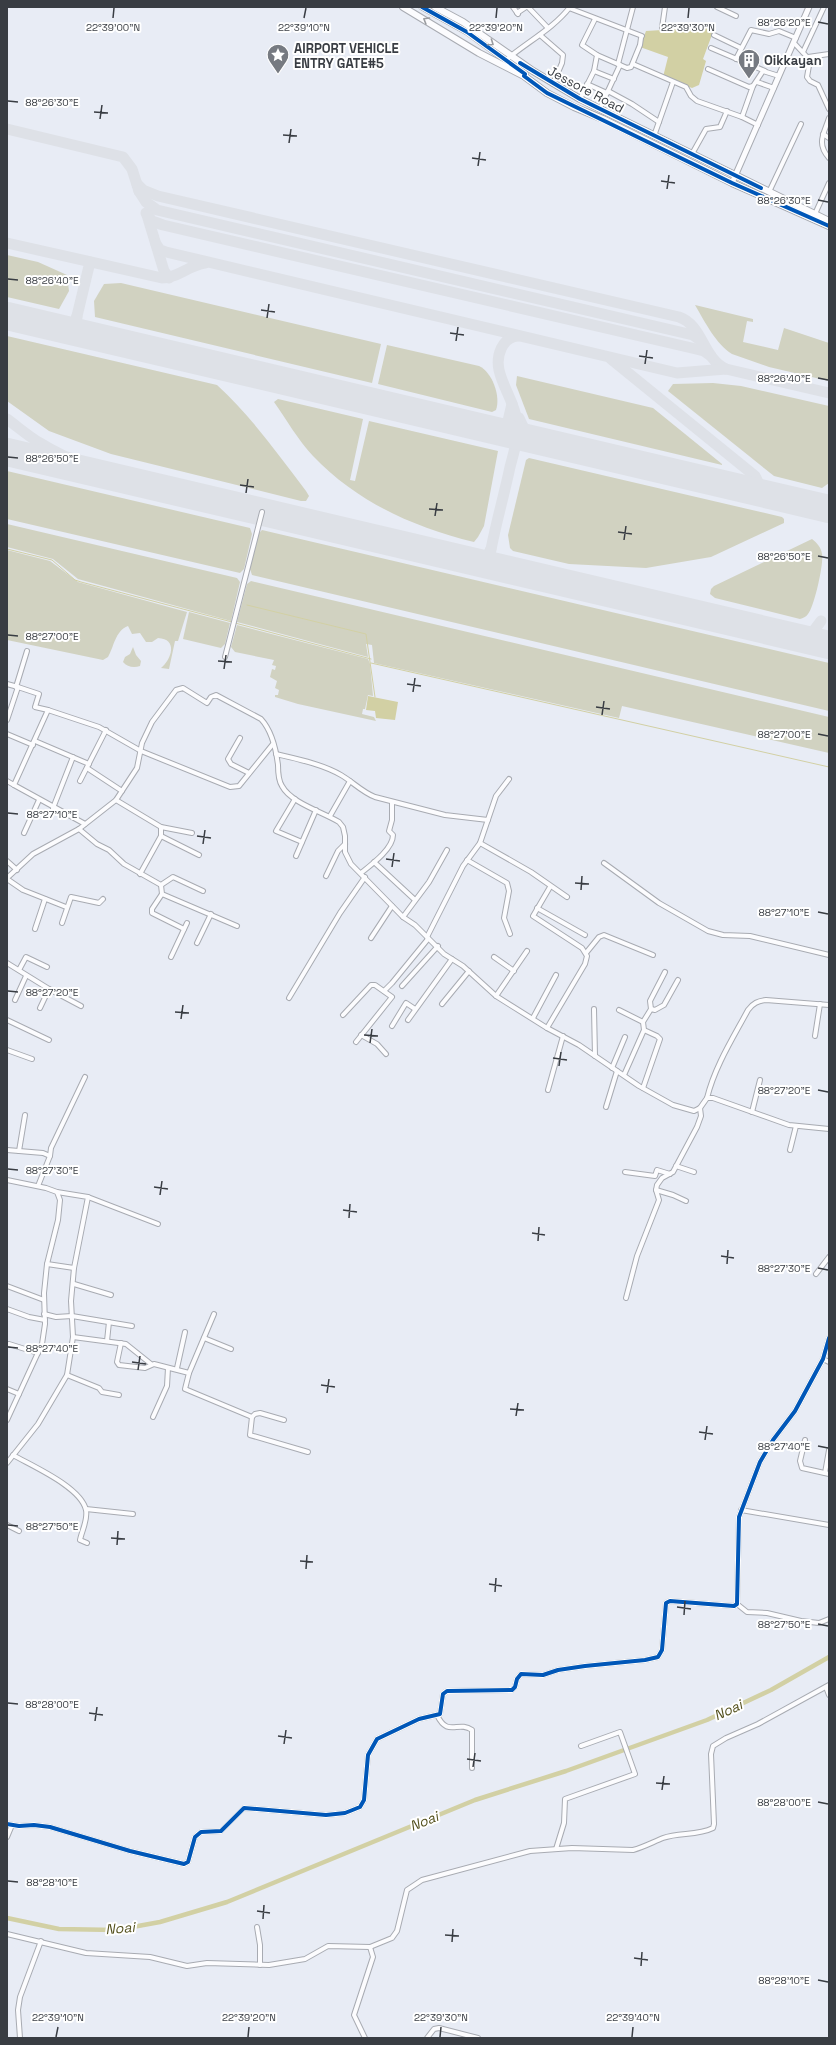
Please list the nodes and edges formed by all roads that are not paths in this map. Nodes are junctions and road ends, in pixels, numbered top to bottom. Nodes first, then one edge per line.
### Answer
1 (403, 7) edge
2 (422, 7) edge
3 (434, 7) edge
4 (513, 7) edge
5 (527, 7) edge
6 (633, 7) edge
7 (665, 7) edge
8 (717, 7) edge
9 (809, 7) edge
10 (824, 7) edge
11 (569, 8) edge
12 (736, 16) dead end
13 (595, 19) junction
14 (548, 28) junction
15 (662, 28) dead end
16 (626, 30) junction
17 (540, 35) junction
18 (714, 35) dead end
19 (795, 41) junction
20 (711, 48) dead end
21 (741, 48) junction
22 (803, 52) junction
23 (829, 54) edge
24 (597, 55) junction
25 (808, 57) junction
26 (508, 58) junction
27 (736, 59) junction
28 (632, 64) junction
29 (619, 65) junction
30 (708, 69) dead end
31 (594, 70) junction
32 (765, 71) junction
33 (524, 76) junction
34 (779, 76) junction
35 (614, 79) junction
36 (673, 82) junction
37 (757, 82) junction
38 (553, 84) junction
39 (587, 84) junction
40 (753, 86) junction
41 (774, 88) junction
42 (608, 92) junction
43 (829, 94) edge
44 (825, 98) junction
45 (580, 99) junction
46 (600, 108) junction
47 (829, 109) edge
48 (727, 111) junction
49 (742, 117) junction
50 (829, 118) edge
51 (659, 122) junction
52 (801, 124) dead end
53 (758, 125) junction
54 (823, 134) junction
55 (654, 136) junction
56 (829, 138) edge
57 (692, 154) junction
58 (829, 158) edge
59 (735, 176) junction
60 (732, 183) junction
61 (829, 183) edge
62 (768, 192) junction
63 (815, 214) junction
64 (829, 220) edge
65 (829, 226) edge
66 (262, 512) dead end
67 (27, 651) dead end
68 (225, 657) dead end
69 (7, 684) edge
70 (17, 687) junction
71 (48, 710) junction
72 (7, 720) edge
73 (106, 730) junction
74 (7, 734) edge
75 (240, 738) dead end
76 (34, 743) junction
77 (273, 744) junction
78 (141, 751) junction
79 (276, 754) junction
80 (73, 757) junction
81 (89, 764) junction
82 (86, 768) junction
83 (249, 773) junction
84 (509, 779) dead end
85 (7, 781) edge
86 (80, 781) dead end
87 (350, 781) junction
88 (14, 785) junction
89 (122, 791) junction
90 (295, 799) junction
91 (39, 800) junction
92 (116, 800) junction
93 (392, 802) junction
94 (53, 808) junction
95 (316, 810) junction
96 (330, 816) junction
97 (488, 820) junction
98 (85, 824) junction
99 (161, 827) junction
100 (78, 829) junction
101 (24, 833) dead end
102 (192, 833) dead end
103 (161, 836) junction
104 (302, 842) junction
105 (345, 843) junction
106 (480, 843) junction
107 (447, 850) dead end
108 (199, 855) dead end
109 (296, 856) dead end
110 (467, 860) junction
111 (7, 861) edge
112 (374, 862) junction
113 (604, 864) dead end
114 (17, 870) junction
115 (361, 873) junction
116 (140, 874) junction
117 (326, 876) dead end
118 (8, 877) edge
119 (365, 877) junction
120 (161, 885) junction
121 (550, 887) junction
122 (204, 891) dead end
123 (162, 894) junction
124 (567, 897) dead end
125 (45, 899) junction
126 (103, 899) dead end
127 (415, 900) junction
128 (392, 906) junction
129 (66, 907) junction
130 (537, 908) junction
131 (211, 914) junction
132 (403, 916) junction
133 (62, 923) dead end
134 (187, 923) dead end
135 (237, 926) dead end
136 (35, 929) dead end
137 (184, 929) junction
138 (510, 934) dead end
139 (585, 935) dead end
140 (372, 938) dead end
141 (428, 938) junction
142 (197, 943) dead end
143 (438, 946) junction
144 (527, 951) dead end
145 (586, 952) junction
146 (652, 954) dead end
147 (829, 955) edge
148 (171, 957) dead end
149 (494, 958) dead end
150 (452, 959) junction
151 (7, 963) edge
152 (47, 967) dead end
153 (19, 970) junction
154 (469, 971) junction
155 (514, 971) junction
156 (665, 972) dead end
157 (556, 975) dead end
158 (26, 976) junction
159 (678, 980) dead end
160 (402, 986) dead end
161 (49, 990) junction
162 (384, 991) junction
163 (496, 996) junction
164 (289, 998) dead end
165 (16, 1000) dead end
166 (442, 1004) dead end
167 (820, 1004) junction
168 (829, 1005) edge
169 (81, 1006) dead end
170 (40, 1008) dead end
171 (416, 1009) junction
172 (594, 1009) dead end
173 (650, 1009) junction
174 (619, 1010) dead end
175 (343, 1016) dead end
176 (533, 1018) junction
177 (7, 1020) edge
178 (408, 1020) dead end
179 (643, 1022) junction
180 (392, 1026) dead end
181 (547, 1028) junction
182 (644, 1030) junction
183 (361, 1035) junction
184 (563, 1036) junction
185 (815, 1036) dead end
186 (625, 1037) dead end
187 (49, 1040) dead end
188 (356, 1042) dead end
189 (7, 1050) edge
190 (386, 1054) dead end
191 (595, 1056) junction
192 (32, 1059) dead end
193 (612, 1068) junction
194 (617, 1071) junction
195 (624, 1076) junction
196 (85, 1077) dead end
197 (760, 1080) dead end
198 (644, 1088) junction
199 (548, 1090) dead end
200 (707, 1098) junction
201 (606, 1107) dead end
202 (700, 1108) junction
203 (752, 1112) junction
204 (25, 1115) dead end
205 (796, 1126) junction
206 (829, 1130) edge
207 (7, 1150) edge
208 (790, 1150) dead end
209 (19, 1151) junction
210 (50, 1156) junction
211 (676, 1166) junction
212 (625, 1172) dead end
213 (694, 1172) dead end
214 (670, 1174) junction
215 (7, 1180) edge
216 (38, 1186) junction
217 (656, 1190) junction
218 (57, 1192) junction
219 (88, 1197) junction
220 (686, 1202) dead end
221 (158, 1224) dead end
222 (829, 1257) edge
223 (47, 1264) junction
224 (74, 1268) junction
225 (816, 1274) dead end
226 (74, 1284) junction
227 (7, 1286) edge
228 (111, 1295) dead end
229 (626, 1298) dead end
230 (44, 1300) junction
231 (7, 1309) edge
232 (44, 1314) junction
233 (214, 1314) dead end
234 (72, 1316) junction
235 (45, 1320) junction
236 (109, 1322) junction
237 (132, 1326) dead end
238 (185, 1332) dead end
239 (73, 1337) junction
240 (204, 1338) junction
241 (829, 1338) edge
242 (107, 1341) junction
243 (120, 1343) junction
244 (9, 1344) dead end
245 (231, 1349) dead end
246 (38, 1353) junction
247 (823, 1359) junction
248 (829, 1362) edge
249 (151, 1364) junction
250 (168, 1368) junction
251 (177, 1368) junction
252 (189, 1373) junction
253 (67, 1375) junction
254 (7, 1389) edge
255 (19, 1394) junction
256 (119, 1395) dead end
257 (153, 1416) dead end
258 (252, 1417) junction
259 (7, 1420) edge
260 (284, 1420) dead end
261 (805, 1440) dead end
262 (829, 1450) edge
263 (308, 1452) dead end
264 (13, 1455) junction
265 (7, 1463) edge
266 (827, 1474) edge
267 (86, 1509) junction
268 (741, 1510) junction
269 (133, 1514) dead end
270 (7, 1525) edge
271 (829, 1525) edge
272 (19, 1531) dead end
273 (87, 1543) dead end
274 (737, 1604) junction
275 (829, 1619) edge
276 (827, 1686) edge
277 (829, 1695) edge
278 (437, 1715) junction
279 (581, 1746) dead end
280 (472, 1768) dead end
281 (9, 1824) edge
282 (7, 1837) edge
283 (556, 1849) junction
284 (257, 1927) dead end
285 (7, 1934) edge
286 (41, 1941) junction
287 (370, 1947) junction
288 (260, 1965) junction
289 (20, 2038) edge
290 (365, 2038) edge
291 (427, 2038) edge
292 (478, 2038) edge

33 -> 1 highway
2 - 26 main road
3 -> 26 highway, Jessore Road
4 - 5 street
5 - 14 street
6 - 16 street
7 - 15 street
8 - 12 street
9 - 19 main road
10 - 22 street
11 - 13 street
11 - 14 street
13 - 16 street
13 - 24 street
14 - 17 street
16 - 28 street
16 - 29 street
17 - 26 street
17 - 38 street
18 - 21 street
19 - 21 street
19 - 22 street
19 - 34 main road
20 - 27 street
21 - 27 street
22 - 25 street
23 - 25 street
24 - 29 street
24 - 31 street
25 - 44 street
26 - 33 main road
26 - 38 highway, Jessore Road
27 - 32 street
28 - 29 street
28 - 36 street
29 - 35 street
30 - 40 street
31 - 35 street
31 - 39 street
32 - 34 street
32 - 37 street
33 - 60 highway
34 - 41 main road
35 - 42 street
36 - 48 street
36 - 51 street
37 - 40 street
37 - 41 street
38 - 45 highway, Jessore Road
39 - 42 street
39 - 45 street
40 - 49 street
41 - 53 main road
42 - 46 street
42 - 51 street
43 - 44 street
44 - 47 street
45 - 46 highway, Jessore Road
46 - 55 highway, Jessore Road
48 - 49 street
48 - 57 street
49 - 53 street
50 - 54 street
51 - 55 street
52 - 62 street
53 - 59 main road
54 - 56 street
54 - 58 street
55 - 57 highway, Jessore Road
57 - 59 highway, Jessore Road
59 - 60 main road
59 - 62 highway, Jessore Road
60 - 65 highway
61 - 63 street
62 - 63 highway, Jessore Road
63 - 64 highway, Jessore Road
66 - 68 street
67 - 70 street
69 - 70 street
70 - 71 street
70 - 72 street
71 - 73 street
71 - 76 street
73 - 78 street
73 - 81 street
74 - 76 street
75 - 83 street
76 - 80 street
76 - 88 street
77 - 78 street
77 - 79 street
77 - 83 street
78 - 83 street
78 - 89 street
79 - 87 street
79 - 90 street
80 - 81 street
80 - 94 street
81 - 82 street
82 - 86 street
82 - 89 street
84 - 97 street
85 - 88 street
87 - 93 street
87 - 96 street
88 - 91 street
89 - 92 street
90 - 95 street
90 - 104 street
91 - 94 street
91 - 101 street
92 - 98 street
92 - 99 street
93 - 97 street
93 - 112 street
94 - 98 street
95 - 96 street
95 - 104 street
96 - 105 street
97 - 106 street
98 - 100 street
99 - 102 street
99 - 103 street
100 - 114 street
100 - 116 street
103 - 108 street
103 - 116 street
104 - 109 street
105 - 115 street
105 - 117 street
106 - 110 street
106 - 121 street
107 - 127 street
110 - 138 street
110 - 141 street
111 - 114 street
112 - 115 street
112 - 127 street
113 - 147 street
114 - 118 street
115 - 119 street
116 - 120 street
118 - 125 street
119 - 128 street
119 - 164 street
120 - 122 street
120 - 123 street
121 - 124 street
121 - 130 street
123 - 131 street
123 - 137 street
125 - 129 street
125 - 136 street
126 - 129 street
127 - 132 street
128 - 132 street
128 - 140 street
129 - 133 street
130 - 139 street
130 - 145 street
131 - 135 street
131 - 142 street
132 - 141 street
134 - 137 street
137 - 148 street
141 - 143 street
141 - 162 street
143 - 150 street
143 - 160 street
144 - 155 street
145 - 146 street
145 - 181 street
149 - 155 street
150 - 154 street
150 - 171 street
151 - 153 street
152 - 153 street
153 - 158 street
154 - 163 street
154 - 166 street
155 - 163 street
156 - 173 street
157 - 176 street
158 - 161 street
158 - 165 street
159 - 173 street
161 - 169 street
161 - 170 street
162 - 175 street
162 - 183 street
163 - 176 street
167 - 168 street
167 - 185 street
167 - 200 street
171 - 178 street
171 - 180 street
172 - 191 street
173 - 179 street
174 - 179 street
176 - 181 street
177 - 187 street
179 - 182 street
181 - 184 street
182 - 195 street
182 - 198 street
183 - 188 street
183 - 190 street
184 - 191 street
184 - 199 street
186 - 193 street
189 - 192 street
191 - 193 street
193 - 194 street
194 - 195 street
194 - 201 street
195 - 198 street
196 - 210 street
197 - 203 street
198 - 202 street
200 - 202 street
200 - 203 street
202 - 211 street
203 - 205 street
204 - 209 street
205 - 206 street
205 - 208 street
207 - 209 street
209 - 210 street
210 - 216 street
211 - 213 street
211 - 214 street
212 - 214 street
214 - 217 street
215 - 216 street
216 - 218 street
217 - 220 street
217 - 229 street
218 - 219 street
218 - 223 street
219 - 221 street
219 - 224 street
222 - 225 street
223 - 224 street
223 - 230 street
224 - 226 street
226 - 228 street
226 - 234 street
227 - 230 street
230 - 232 street
231 - 235 street
232 - 234 street
232 - 235 street
233 - 240 street
234 - 236 street
234 - 239 street
235 - 246 street
236 - 237 street
236 - 242 street
238 - 251 street
239 - 242 street
239 - 253 street
240 - 245 street
240 - 252 street
241 - 247 street
242 - 243 street
243 - 249 street
243 - 249 street
244 - 246 street
246 - 255 street
247 - 248 street
247 - 268 street
249 - 250 street
250 - 251 street
250 - 257 street
251 - 252 street
252 - 258 street
253 - 256 street
253 - 264 street
254 - 255 street
255 - 259 street
258 - 260 street
258 - 263 street
261 - 266 street
262 - 266 street
264 - 265 street
264 - 267 street
267 - 269 street
267 - 273 street
268 - 271 street
268 - 274 street
270 - 272 street
274 - 275 street
274 - 278 street
276 - 277 street
276 - 283 street
278 - 280 street
278 - 281 street
279 - 283 street
281 - 282 street
283 - 287 street
284 - 288 street
285 - 286 street
286 - 288 street
286 - 289 street
287 - 288 street
287 - 290 street
291 - 292 street

